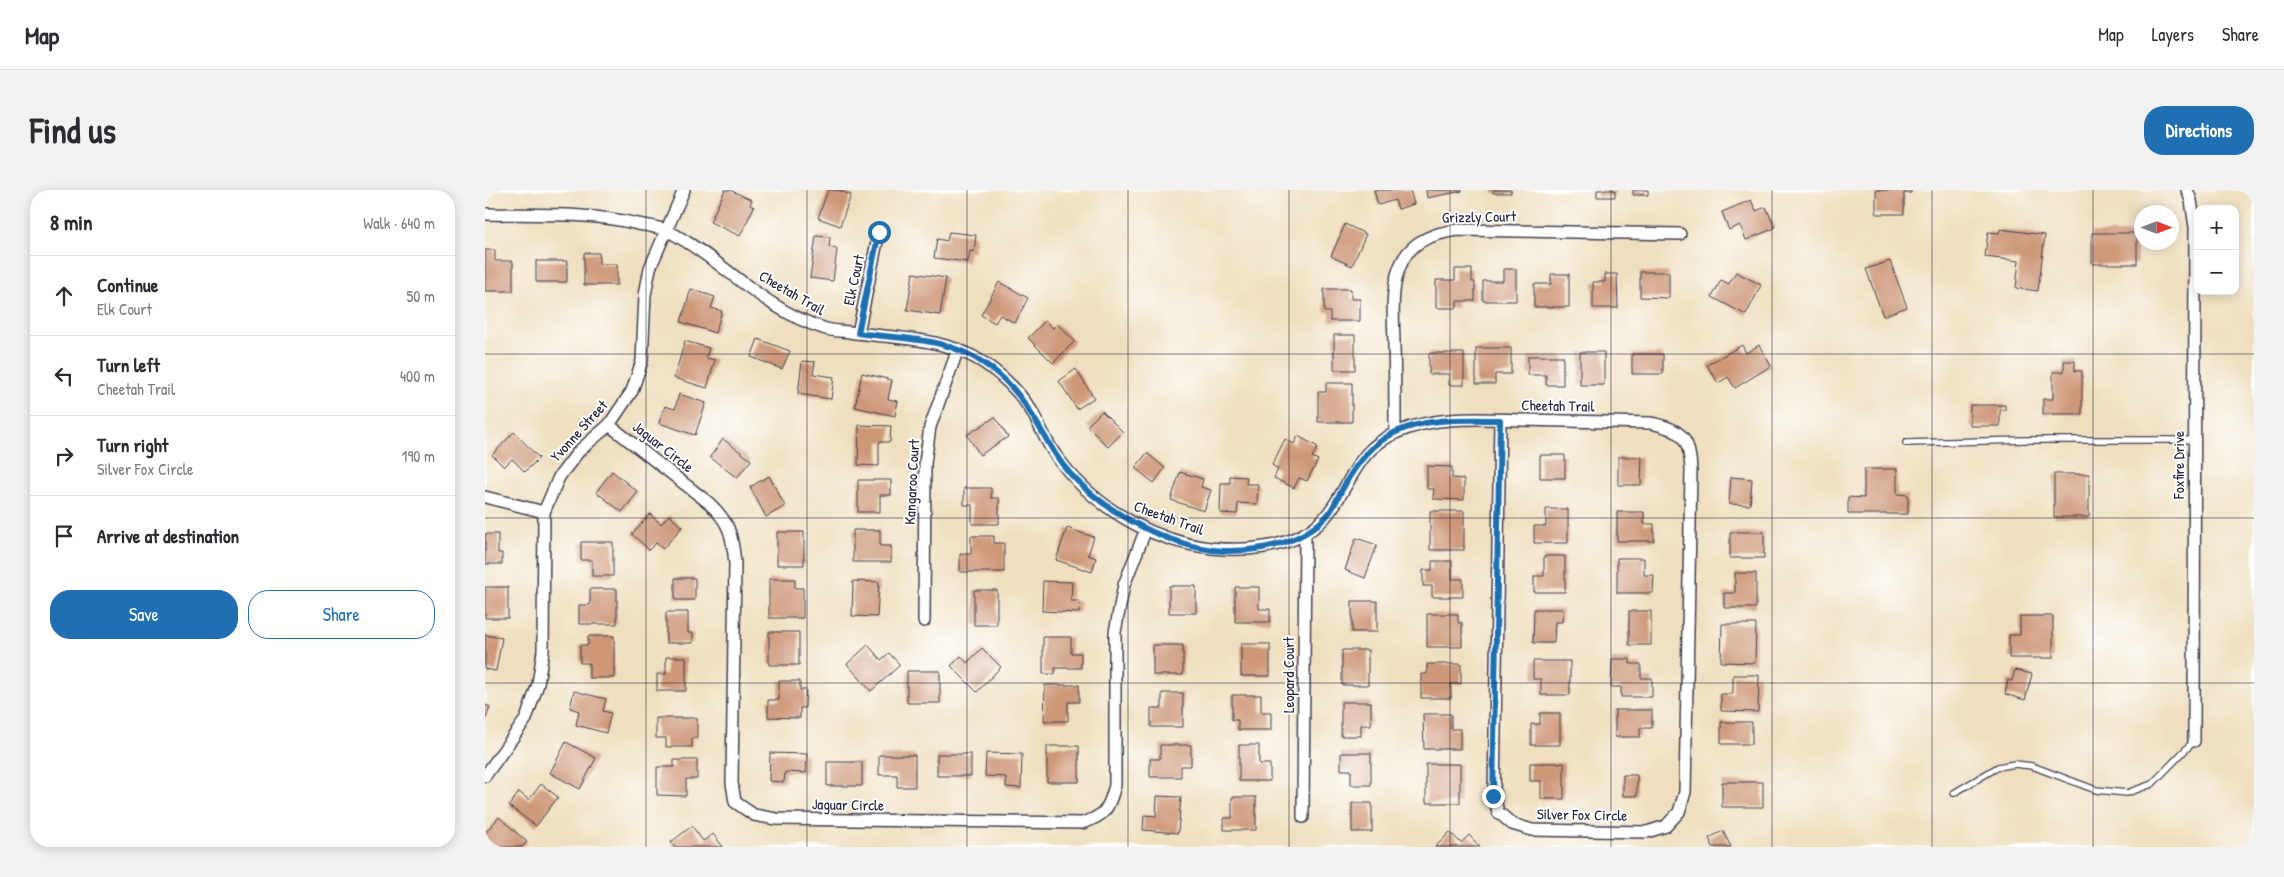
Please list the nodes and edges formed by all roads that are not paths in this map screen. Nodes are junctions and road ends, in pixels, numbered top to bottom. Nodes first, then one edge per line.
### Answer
1 (684, 190) edge
2 (2187, 190) edge
3 (485, 214) edge
4 (667, 230) junction
5 (879, 232) dead end
6 (1680, 234) dead end
7 (858, 333) junction
8 (958, 349) junction
9 (1500, 420) junction
10 (609, 425) junction
11 (1395, 432) junction
12 (1683, 437) joint
13 (2195, 440) junction
14 (1906, 443) dead end
15 (485, 497) edge
16 (544, 512) junction
17 (1146, 529) junction
18 (1305, 533) junction
19 (924, 621) dead end
20 (2194, 742) joint
21 (485, 776) edge
22 (1954, 793) dead end
23 (1303, 816) dead end

1 - 4 street, Yvonne Street
2 - 13 street, Foxfire Drive
3 - 4 street, Cheetah Trail
4 - 7 street, Cheetah Trail
4 - 10 street, Yvonne Street
5 - 7 street, Elk Court
6 - 11 street, Grizzly Court
7 - 8 street, Cheetah Trail
8 - 17 street, Cheetah Trail
8 - 19 street, Kangaroo Court
9 - 11 street, Cheetah Trail
9 - 12 street, Cheetah Trail
9 - 12 street, Silver Fox Circle
10 - 16 street, Yvonne Street
10 - 17 street, Jaguar Circle
11 - 18 street, Cheetah Trail
13 - 14 lane
13 - 20 street, Foxfire Drive
15 - 16 street
16 - 21 street, Yvonne Street
17 - 18 street, Cheetah Trail
18 - 23 street, Leopard Court
20 - 22 lane

